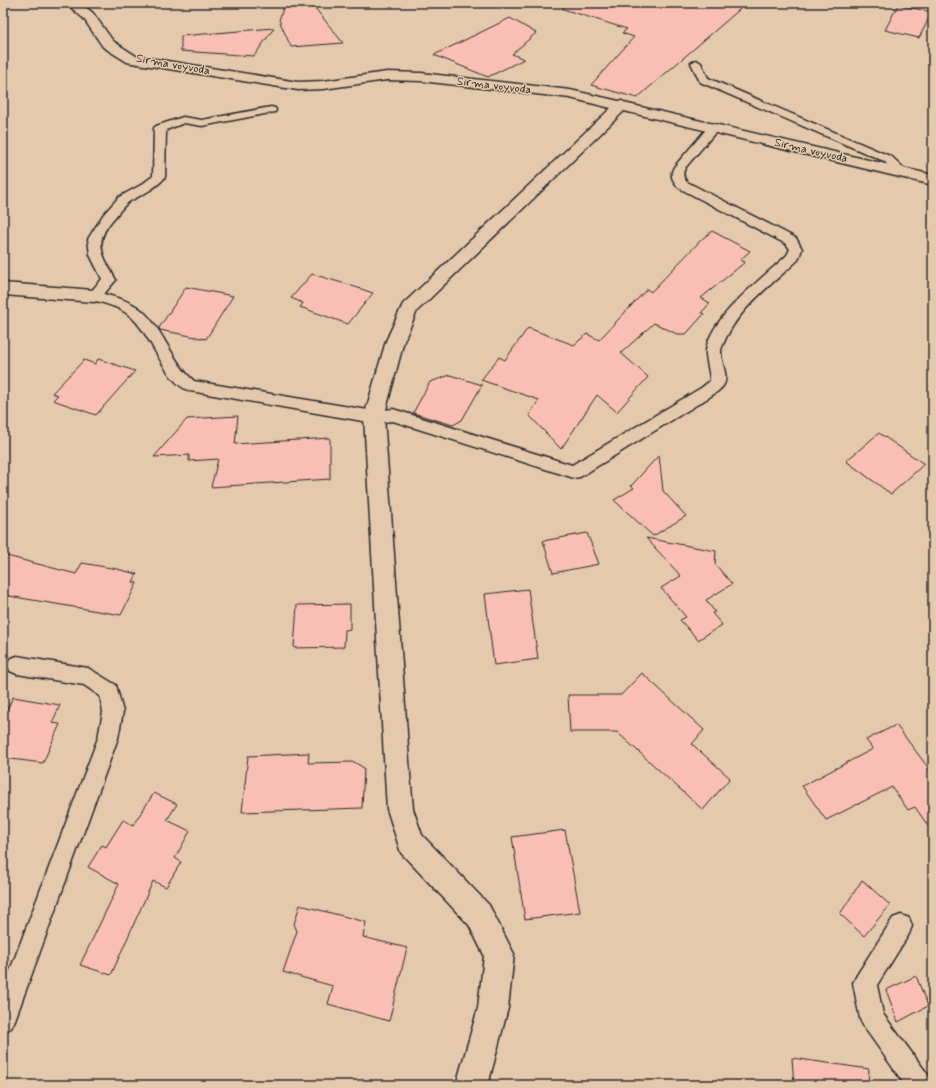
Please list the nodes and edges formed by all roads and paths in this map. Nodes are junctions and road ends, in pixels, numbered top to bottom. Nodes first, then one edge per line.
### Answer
1 (72, 3) edge
2 (696, 63) dead end
3 (622, 105) junction
4 (271, 110) dead end
5 (713, 128) junction
6 (903, 173) junction
7 (933, 180) edge
8 (3, 289) edge
9 (94, 296) junction
10 (374, 417) junction
11 (17, 665) dead end
12 (902, 926) dead end
13 (3, 1020) edge
14 (472, 1085) edge
15 (920, 1085) edge

1 - 3 street, Sirma voyvoda
2 - 6 lane
3 - 5 street, Sirma voyvoda
3 - 10 street
4 - 9 lane
5 - 6 street, Sirma voyvoda
5 - 10 lane
6 - 7 street, Sirma voyvoda
8 - 9 street
9 - 10 lane
10 - 14 street
11 - 13 lane
12 - 15 lane

